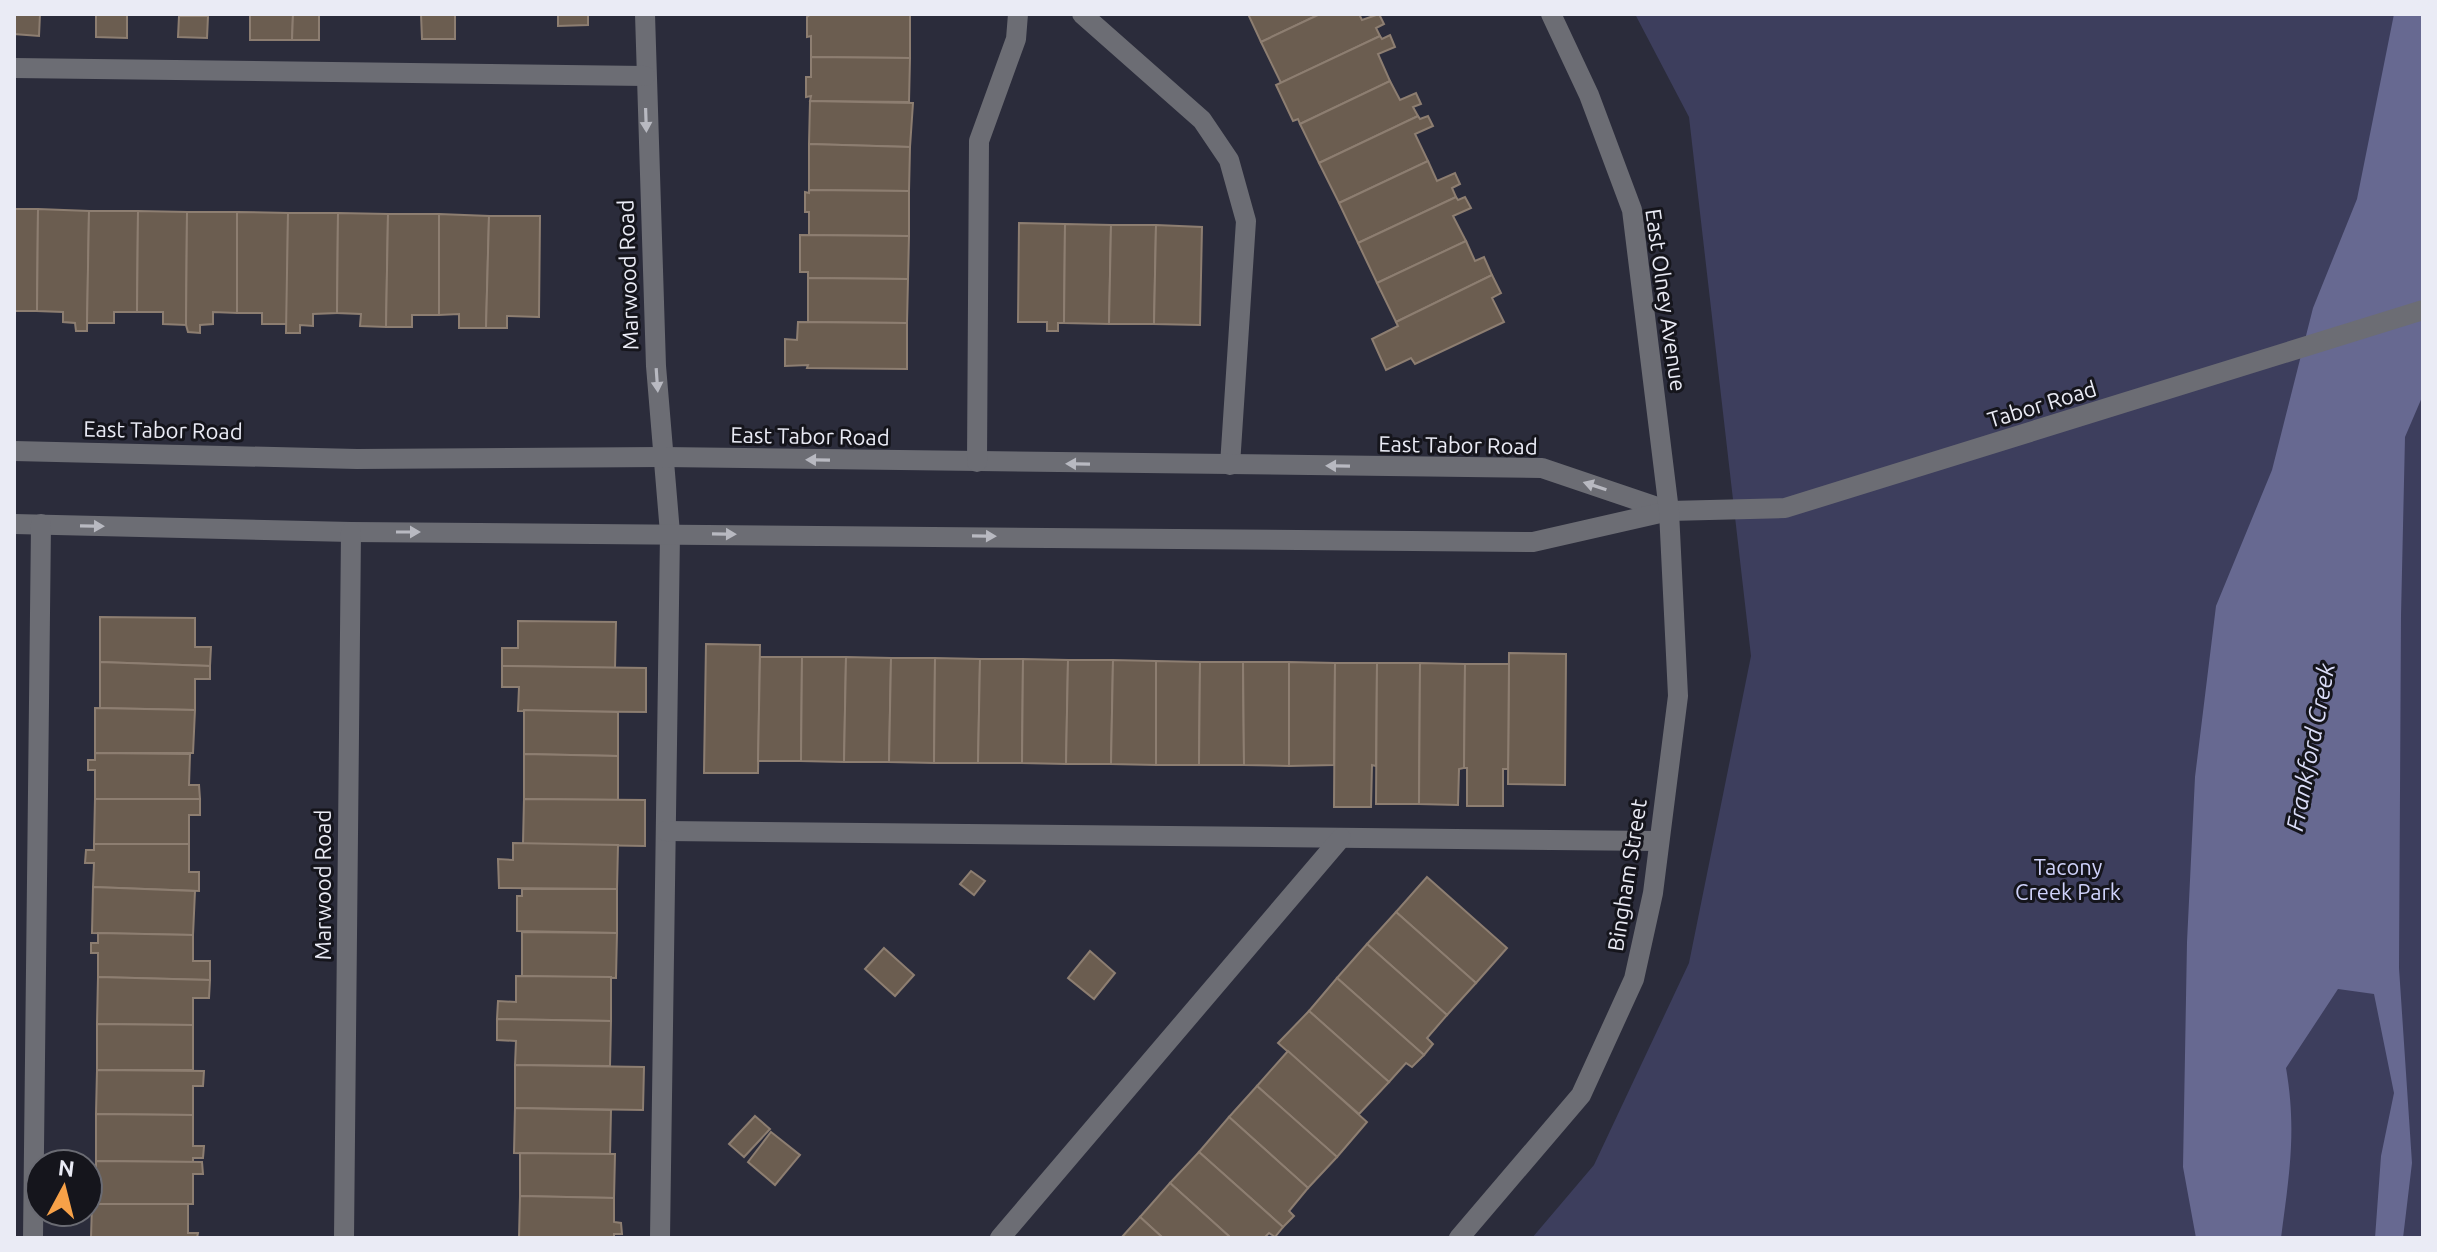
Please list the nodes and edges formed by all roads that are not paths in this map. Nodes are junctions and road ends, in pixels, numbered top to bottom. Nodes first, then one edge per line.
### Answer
1 (645, 14) edge
2 (1018, 14) edge
3 (1082, 14) edge
4 (1551, 14) edge
5 (14, 68) edge
6 (645, 76) junction
7 (2423, 310) edge
8 (14, 451) edge
9 (663, 457) junction
10 (977, 462) junction
11 (1230, 465) junction
12 (1669, 511) junction
13 (14, 524) edge
14 (41, 524) junction
15 (351, 532) junction
16 (670, 533) junction
17 (666, 831) junction
18 (1341, 838) junction
19 (1659, 841) junction
20 (33, 1238) edge
21 (344, 1238) edge
22 (660, 1238) edge
23 (1000, 1238) edge
24 (1459, 1238) edge

1 - 6 street, Marwood Road
2 - 10 street
3 - 11 street
4 - 12 street, East Olney Avenue
5 - 6 street
6 -> 9 street, Marwood Road
7 - 12 street, Tabor Road
8 - 9 street, East Tabor Road
10 -> 9 street, East Tabor Road
9 - 16 street, Marwood Road
11 -> 10 street, East Tabor Road
12 -> 11 street, East Tabor Road
16 -> 12 street
12 - 19 street, Bingham Street
13 - 14 street
14 -> 15 street
14 - 20 street
15 -> 16 street
15 - 21 street, Marwood Road
16 - 17 street, Marwood Road
17 - 18 street
17 - 22 street, Marwood Road
18 - 19 street
18 - 23 street
19 - 24 street, Bingham Street

